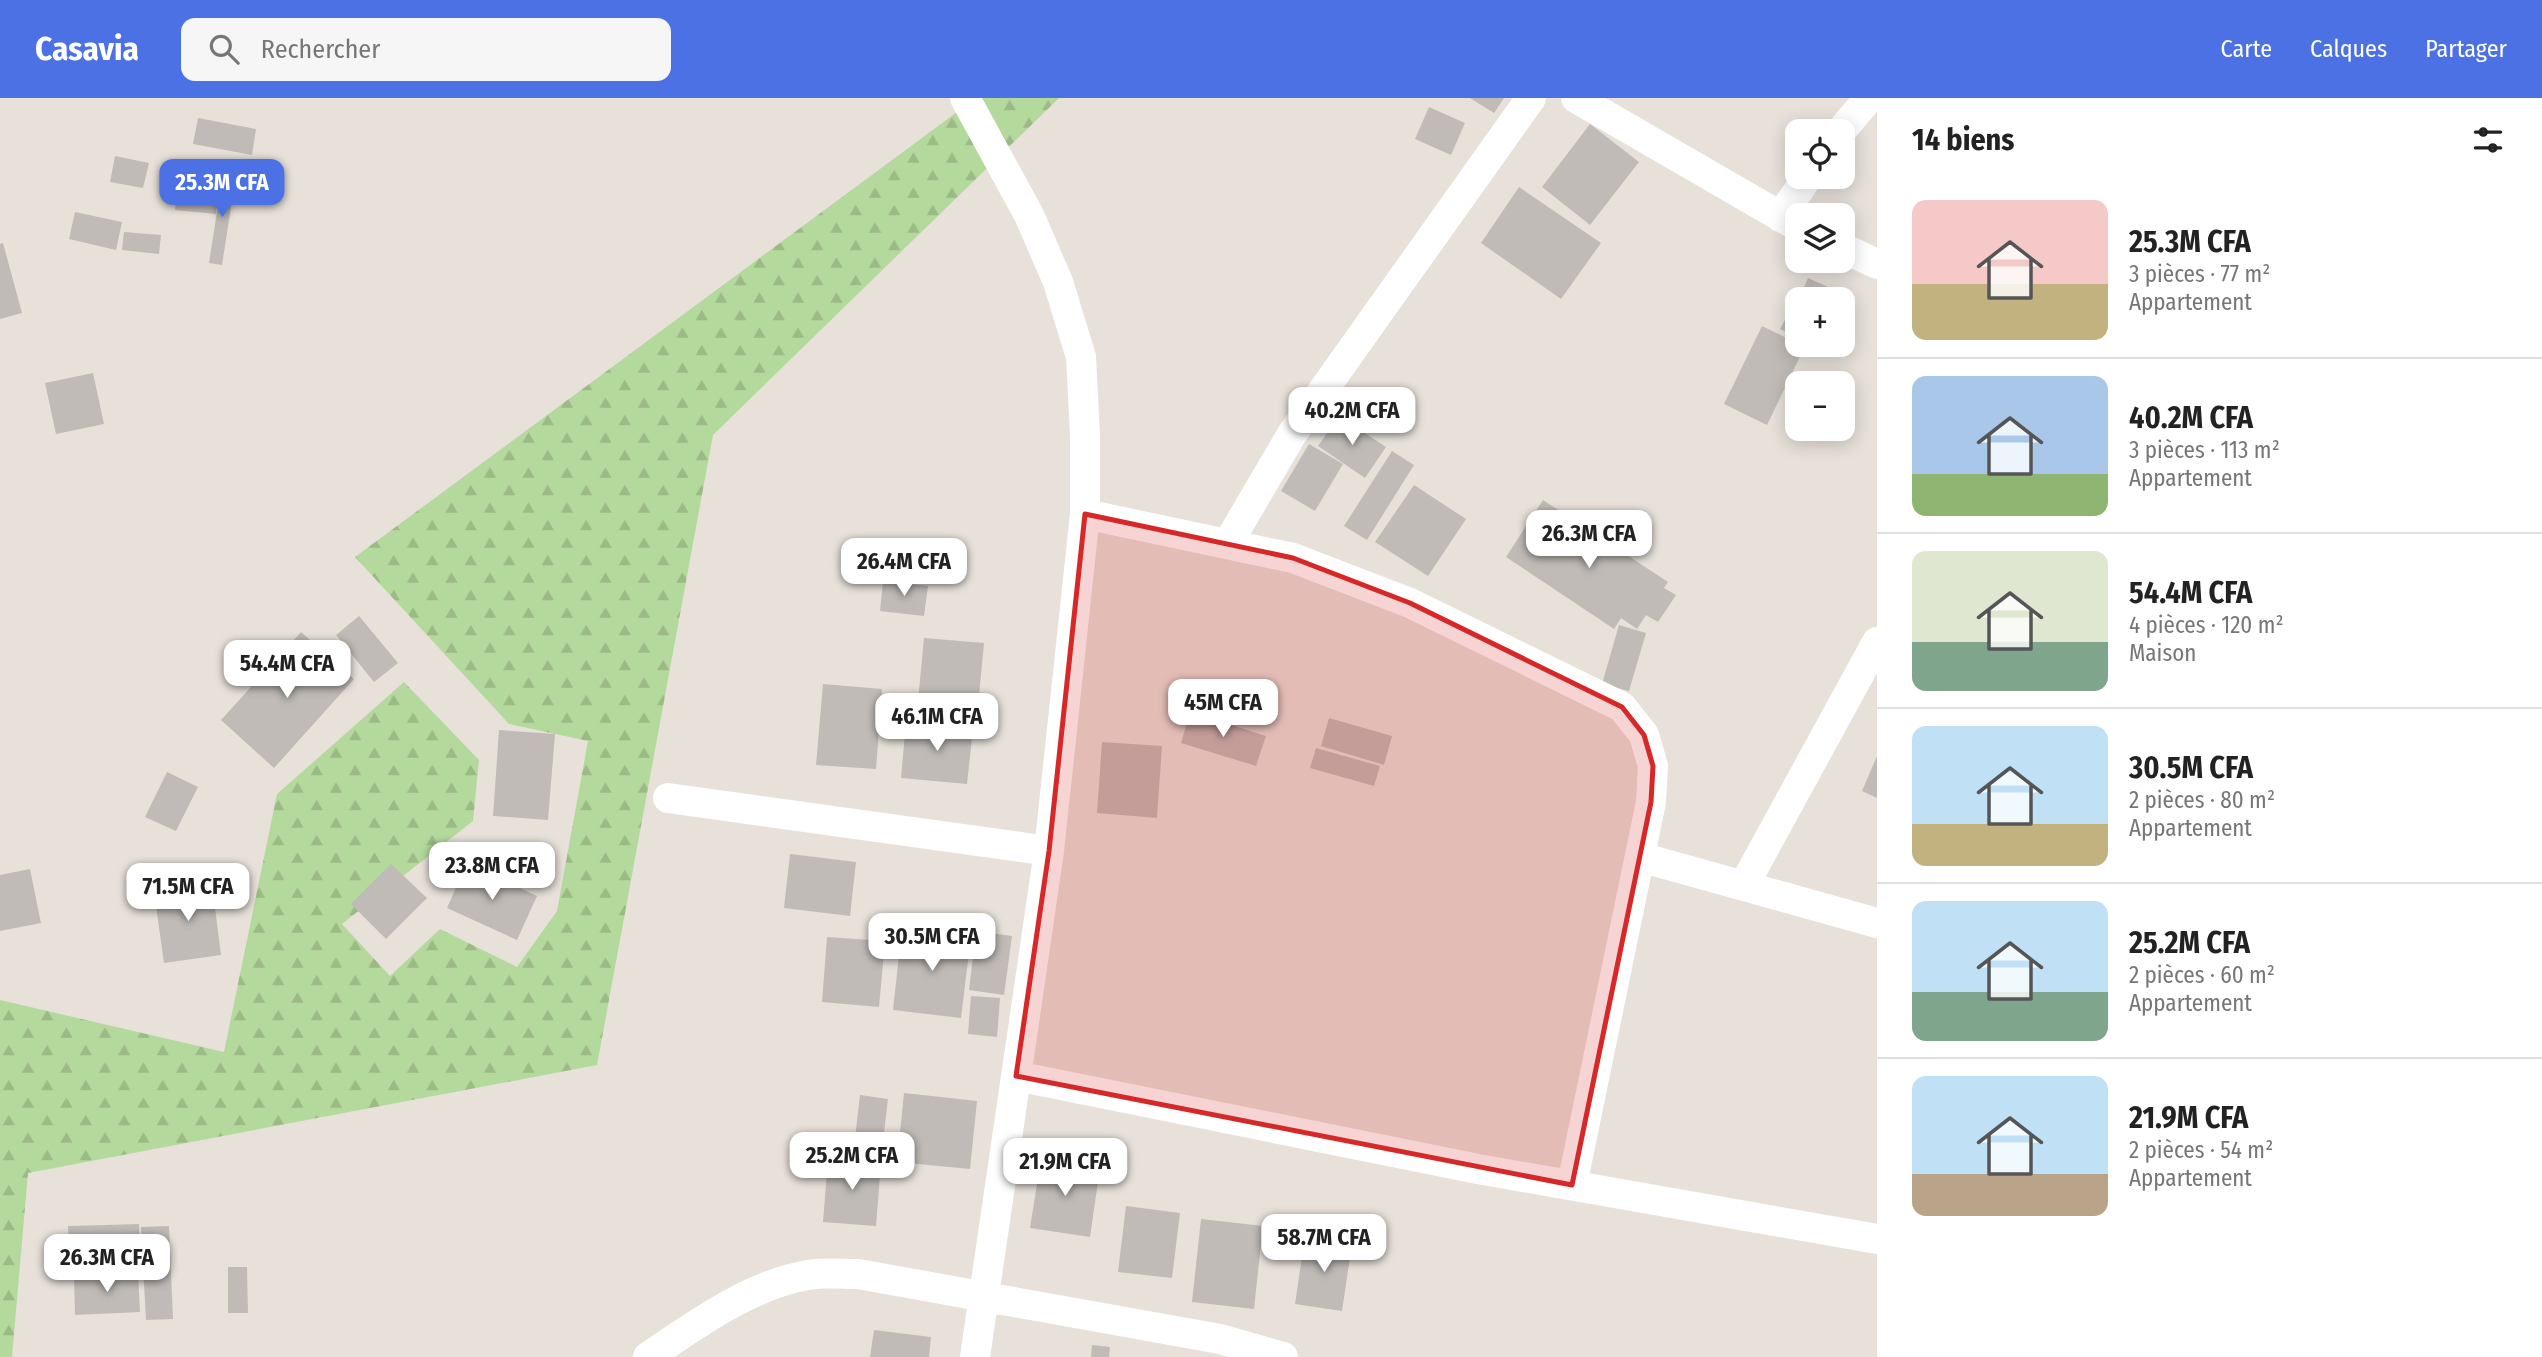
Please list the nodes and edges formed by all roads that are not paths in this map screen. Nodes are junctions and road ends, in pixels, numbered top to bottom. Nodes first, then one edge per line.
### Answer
1 (965, 98) edge
2 (1531, 98) edge
3 (1576, 98) edge
4 (1869, 98) edge
5 (1852, 119) edge
6 (1785, 219) edge
7 (1855, 254) edge
8 (1877, 264) edge
9 (1085, 514) junction
10 (1228, 543) junction
11 (1877, 642) edge
12 (668, 797) dead end
13 (1049, 851) junction
14 (1640, 857) junction
15 (1744, 885) junction
16 (1877, 923) edge
17 (1016, 1076) junction
18 (1572, 1185) junction
19 (1877, 1239) edge
20 (983, 1296) junction
21 (648, 1357) edge
22 (975, 1357) edge
23 (1283, 1357) edge

1 - 9 street
2 - 10 street
3 - 6 street
4 - 5 street
7 - 8 street
9 - 10 street
9 - 13 street
10 - 14 street
11 - 15 street
12 - 13 street
13 - 17 street
14 - 15 street
14 - 18 street
15 - 16 street
17 - 18 street
17 - 20 street
18 - 19 street
20 - 21 street
20 - 22 street
20 - 23 street

